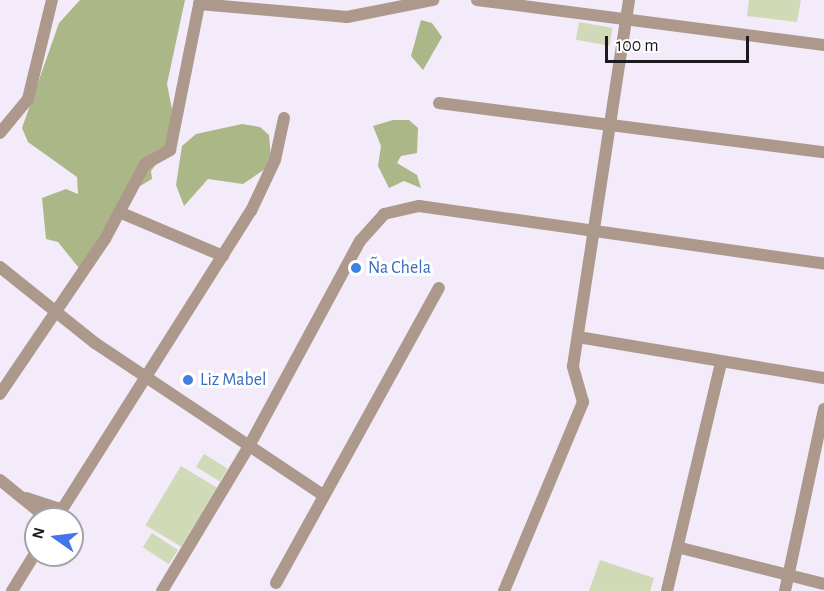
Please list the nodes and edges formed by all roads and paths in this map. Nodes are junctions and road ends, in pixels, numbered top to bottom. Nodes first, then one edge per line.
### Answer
1 (51, 0) edge
2 (433, 0) edge
3 (477, 0) edge
4 (629, 0) edge
5 (200, 2) edge
6 (627, 18) junction
7 (824, 45) edge
8 (439, 103) dead end
9 (284, 118) dead end
10 (609, 125) junction
11 (0, 134) edge
12 (824, 152) edge
13 (119, 212) junction
14 (592, 230) junction
15 (223, 256) junction
16 (824, 264) edge
17 (0, 267) edge
18 (439, 288) dead end
19 (57, 311) junction
20 (578, 337) junction
21 (721, 362) junction
22 (147, 377) junction
23 (824, 378) edge
24 (0, 394) edge
25 (824, 409) edge
26 (248, 448) junction
27 (0, 480) edge
28 (323, 495) junction
29 (24, 498) junction
30 (34, 507) edge
31 (43, 507) edge
32 (64, 507) edge
33 (681, 548) junction
34 (27, 567) edge
35 (789, 576) junction
36 (276, 583) dead end
37 (824, 584) edge
38 (12, 591) edge
39 (162, 591) edge
40 (504, 591) edge
41 (667, 591) edge
42 (785, 591) edge

1 - 11 street
2 - 5 street
3 - 6 street
4 - 6 street
5 - 13 street
6 - 7 street
6 - 10 street
8 - 10 street
9 - 15 street
10 - 12 street
10 - 14 street
13 - 15 street
13 - 19 street
14 - 16 street
14 - 20 street
14 - 26 street
15 - 22 street
17 - 19 street
18 - 28 street
19 - 22 street
19 - 24 street
20 - 21 street
20 - 40 street
21 - 23 street
21 - 33 street
22 - 26 street
22 - 32 street
25 - 35 street
26 - 28 street
26 - 39 street
27 - 29 street
28 - 36 street
29 - 30 street
29 - 31 street
33 - 35 street
33 - 41 street
34 - 38 street
35 - 37 street
35 - 42 street

